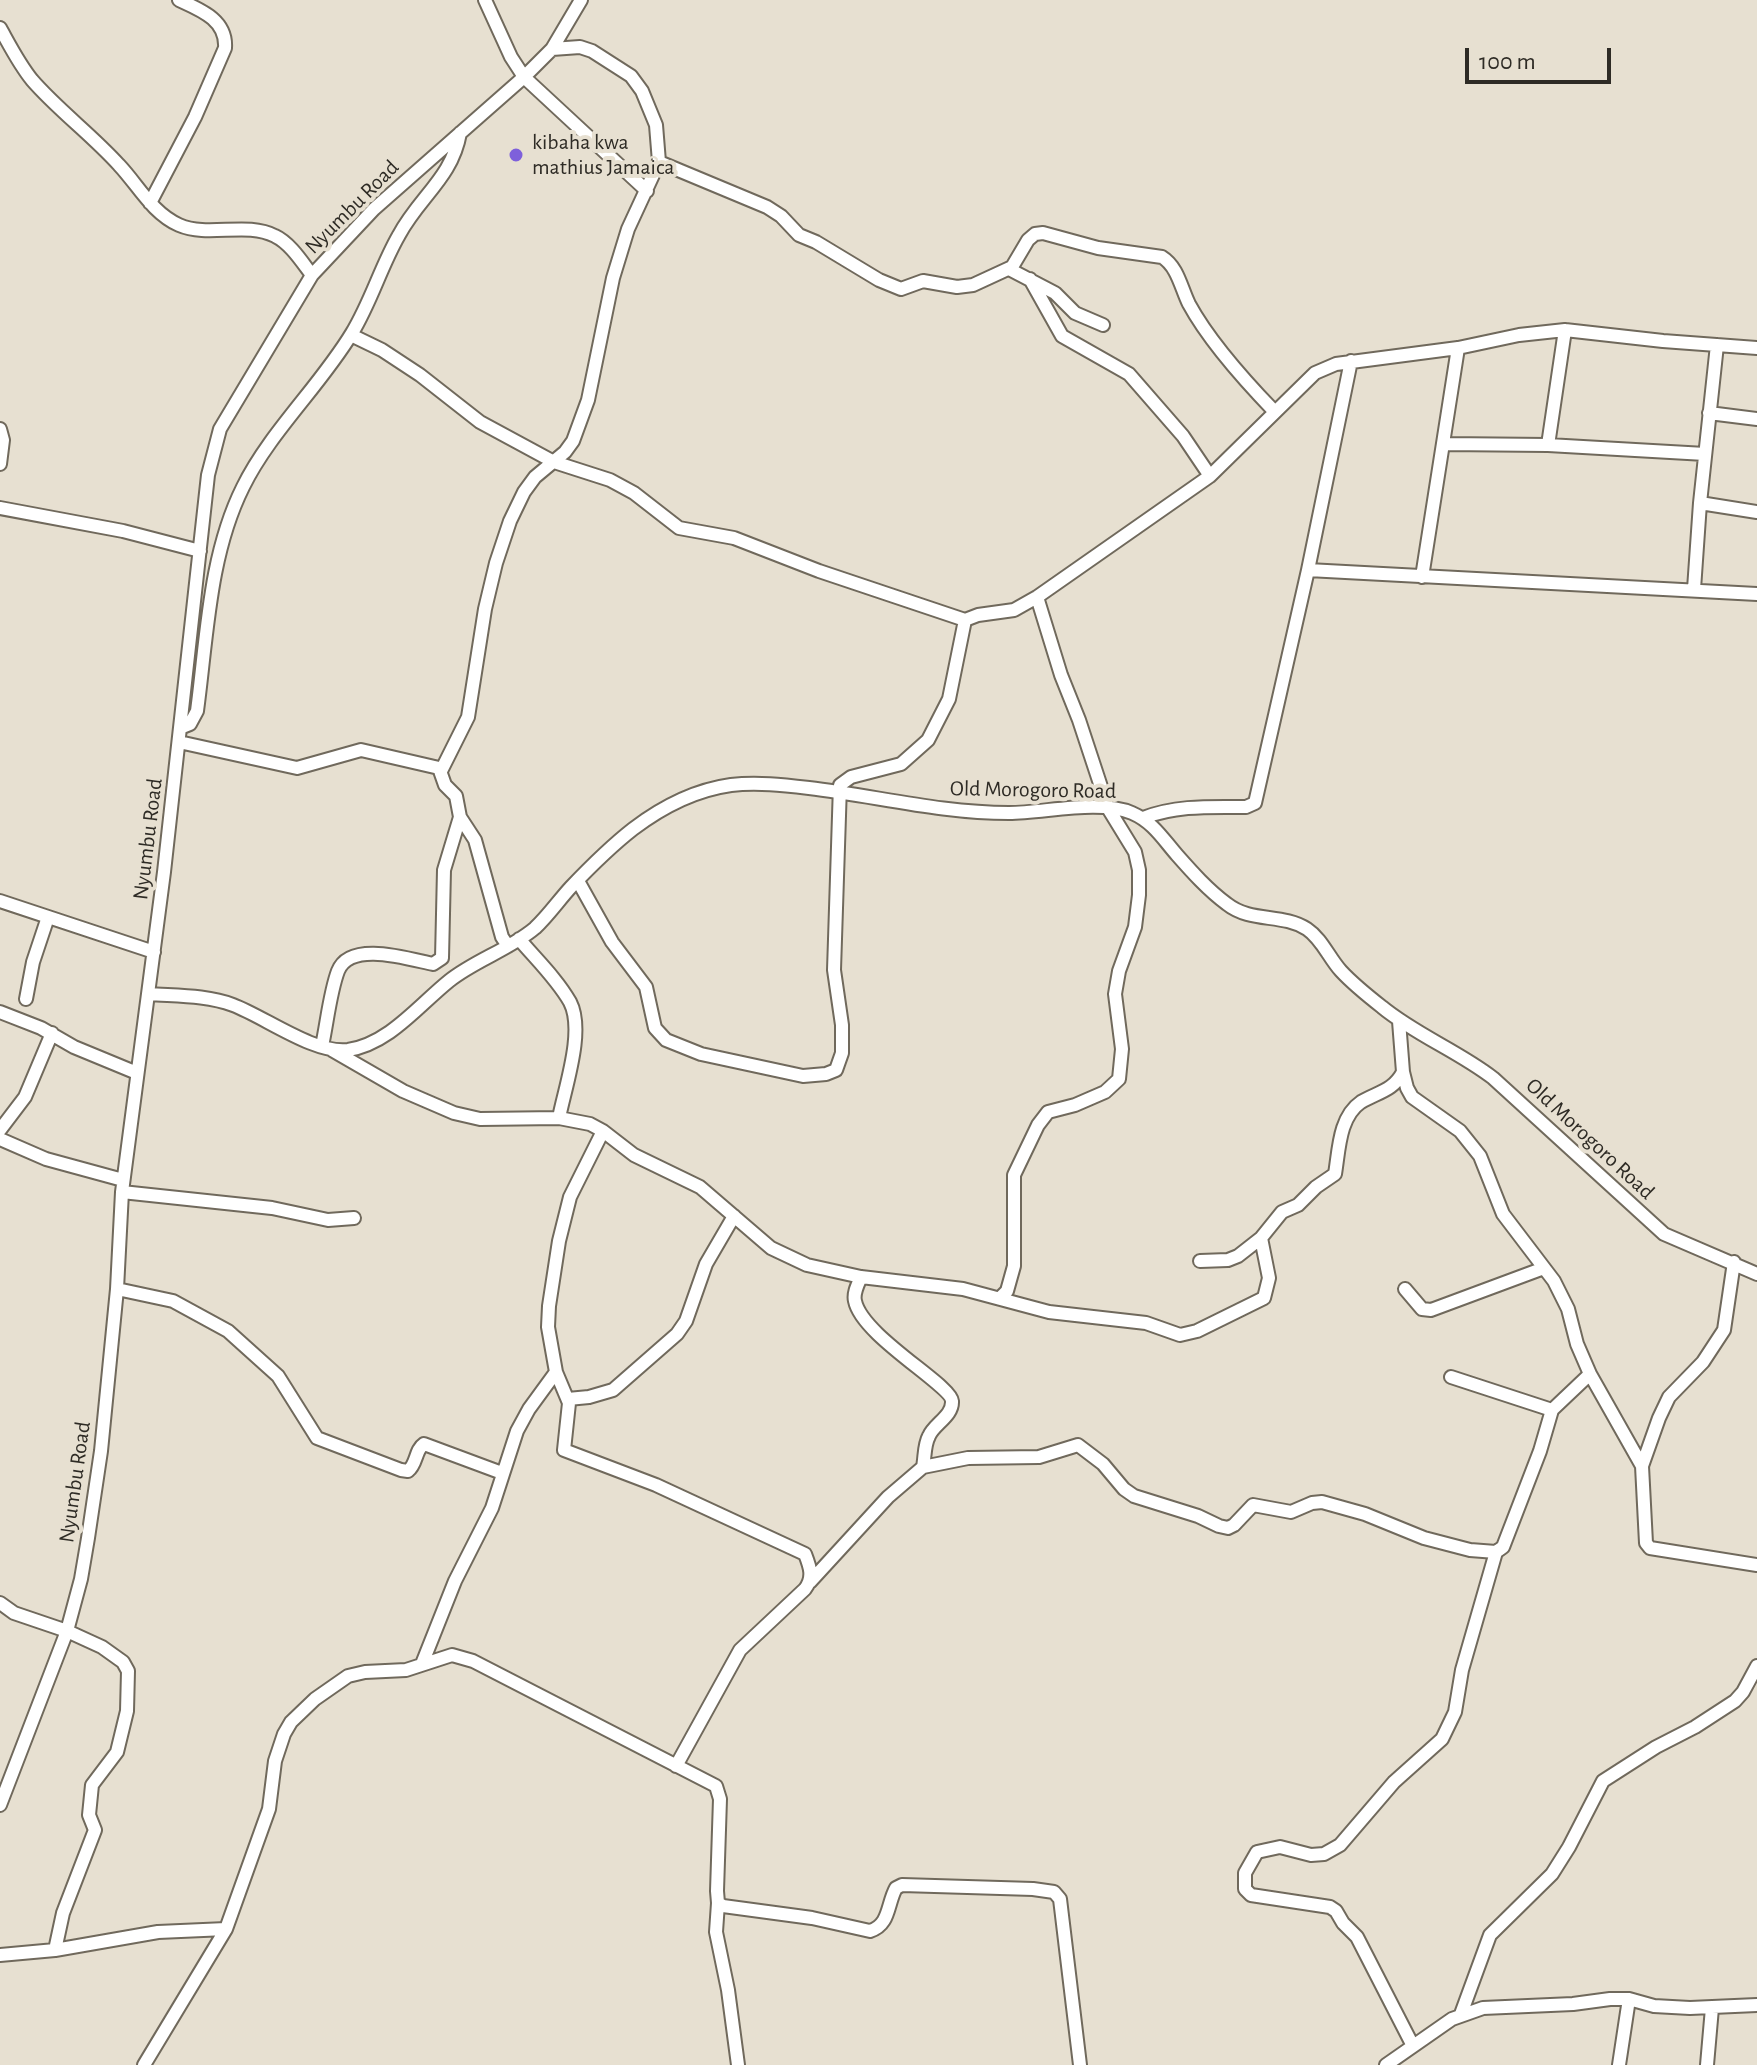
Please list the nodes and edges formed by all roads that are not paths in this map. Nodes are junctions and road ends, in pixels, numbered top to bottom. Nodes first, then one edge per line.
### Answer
1 (179, 0) edge
2 (485, 0) edge
3 (581, 0) edge
4 (0, 28) edge
5 (552, 49) junction
6 (524, 77) junction
7 (460, 133) junction
8 (659, 162) junction
9 (647, 191) junction
10 (150, 203) junction
11 (1009, 269) junction
12 (312, 275) junction
13 (1030, 279) junction
14 (1103, 325) dead end
15 (1565, 330) junction
16 (351, 335) junction
17 (1717, 345) junction
18 (1458, 348) junction
19 (1757, 348) edge
20 (1351, 361) junction
21 (1274, 411) junction
22 (1709, 413) junction
23 (1757, 419) edge
24 (0, 429) edge
25 (1444, 444) junction
26 (1548, 445) junction
27 (1705, 454) junction
28 (554, 462) junction
29 (0, 464) edge
30 (1210, 476) junction
31 (1700, 503) junction
32 (0, 508) edge
33 (1757, 512) edge
34 (200, 551) junction
35 (1308, 570) junction
36 (1422, 577) junction
37 (1694, 589) junction
38 (1757, 594) edge
39 (1037, 597) junction
40 (965, 620) junction
41 (180, 728) junction
42 (179, 742) junction
43 (441, 771) junction
44 (839, 792) junction
45 (1108, 808) junction
46 (460, 817) junction
47 (1143, 818) junction
48 (578, 881) junction
49 (0, 901) edge
50 (48, 917) junction
51 (513, 943) junction
52 (154, 952) junction
53 (149, 994) junction
54 (26, 999) dead end
55 (0, 1012) edge
56 (1399, 1021) junction
57 (52, 1033) junction
58 (327, 1048) junction
59 (1403, 1072) junction
60 (137, 1073) junction
61 (559, 1118) junction
62 (0, 1130) edge
63 (603, 1131) junction
64 (0, 1139) edge
65 (123, 1186) junction
66 (734, 1216) junction
67 (354, 1218) dead end
68 (1261, 1238) junction
69 (1200, 1261) dead end
70 (1734, 1262) junction
71 (1544, 1268) junction
72 (1757, 1274) edge
73 (861, 1277) junction
74 (117, 1289) junction
75 (1405, 1289) dead end
76 (1000, 1298) junction
77 (556, 1372) junction
78 (1590, 1374) junction
79 (1451, 1377) dead end
80 (568, 1399) junction
81 (1552, 1410) junction
82 (1642, 1466) junction
83 (923, 1467) junction
84 (502, 1473) junction
85 (1496, 1552) junction
86 (805, 1554) junction
87 (828, 1564) junction
88 (1757, 1565) edge
89 (810, 1582) junction
90 (0, 1603) edge
91 (67, 1631) junction
92 (422, 1664) junction
93 (1757, 1666) edge
94 (676, 1766) junction
95 (0, 1805) edge
96 (718, 1903) junction
97 (226, 1929) junction
98 (55, 1950) junction
99 (0, 1955) edge
100 (1629, 1999) junction
101 (1757, 2005) edge
102 (1712, 2008) junction
103 (1461, 2014) junction
104 (1413, 2046) junction
105 (144, 2065) edge
106 (738, 2065) edge
107 (1080, 2065) edge
108 (1386, 2065) edge
109 (1619, 2065) edge
110 (1707, 2065) edge

1 - 10 street
2 - 6 street
3 - 5 street, Nyumbu Road
4 - 10 street
5 - 6 street, Nyumbu Road
5 - 8 street
6 - 7 street, Nyumbu Road
6 - 9 street
7 - 12 street, Nyumbu Road
7 - 16 street
8 - 9 street
8 - 11 street
9 - 28 street
10 - 12 street
11 - 13 street
11 - 21 street
12 - 34 street, Nyumbu Road
13 - 14 street
13 - 30 street
15 - 17 street
15 - 18 street
15 - 26 street
16 - 28 street
16 - 41 street
17 - 19 street
17 - 22 street
18 - 20 street
18 - 25 street
20 - 21 street
20 - 35 street
21 - 30 street
22 - 23 street
22 - 27 street
24 - 29 street
25 - 26 street
25 - 36 street
26 - 27 street
27 - 31 street
28 - 40 street
28 - 43 street
30 - 39 street
31 - 33 street
31 - 37 street
32 - 34 street
34 - 41 street, Nyumbu Road
35 - 36 street
35 - 47 street
36 - 37 street
37 - 38 street
39 - 40 street
39 - 45 street
40 - 44 street
41 - 42 street, Nyumbu Road
42 - 43 street
42 - 52 street, Nyumbu Road
43 - 46 street
44 - 45 street, Old Morogoro Road
44 - 48 street, Old Morogoro Road
44 - 48 street
45 - 47 street, Old Morogoro Road
45 - 76 street
46 - 51 street
46 - 58 street
47 - 56 street, Old Morogoro Road
48 - 51 street, Old Morogoro Road
49 - 50 street
50 - 52 street
50 - 54 street
51 - 58 street, Old Morogoro Road
51 - 61 street
52 - 53 street, Nyumbu Road
53 - 58 street
53 - 60 street, Nyumbu Road
55 - 57 street
56 - 59 street
56 - 70 street, Old Morogoro Road
57 - 60 street
57 - 62 street
58 - 61 street
59 - 68 street
59 - 71 street
60 - 65 street, Nyumbu Road
61 - 63 street
63 - 66 street
63 - 77 street
64 - 65 street
65 - 67 street
65 - 74 street, Nyumbu Road
66 - 73 street
66 - 80 street
68 - 69 street
68 - 76 street
70 - 72 street, Old Morogoro Road
70 - 82 street
71 - 75 street
71 - 78 street
73 - 76 street
73 - 83 street
74 - 84 street
74 - 91 street, Nyumbu Road
77 - 80 street
77 - 84 street
78 - 81 street
78 - 82 street
79 - 81 street
80 - 86 street
81 - 85 street
82 - 88 street
83 - 85 street
83 - 87 street
84 - 92 street
85 - 104 street
86 - 87 street
86 - 89 street
87 - 89 street
89 - 94 street
90 - 91 street
91 - 95 street, Nyumbu Road
91 - 98 street
92 - 94 street
92 - 97 street
93 - 103 street
94 - 96 street
96 - 106 street
96 - 107 street
97 - 98 street
97 - 105 street
98 - 99 street
100 - 102 street
100 - 103 street
100 - 109 street
101 - 102 street
102 - 110 street
103 - 104 street
104 - 108 street

